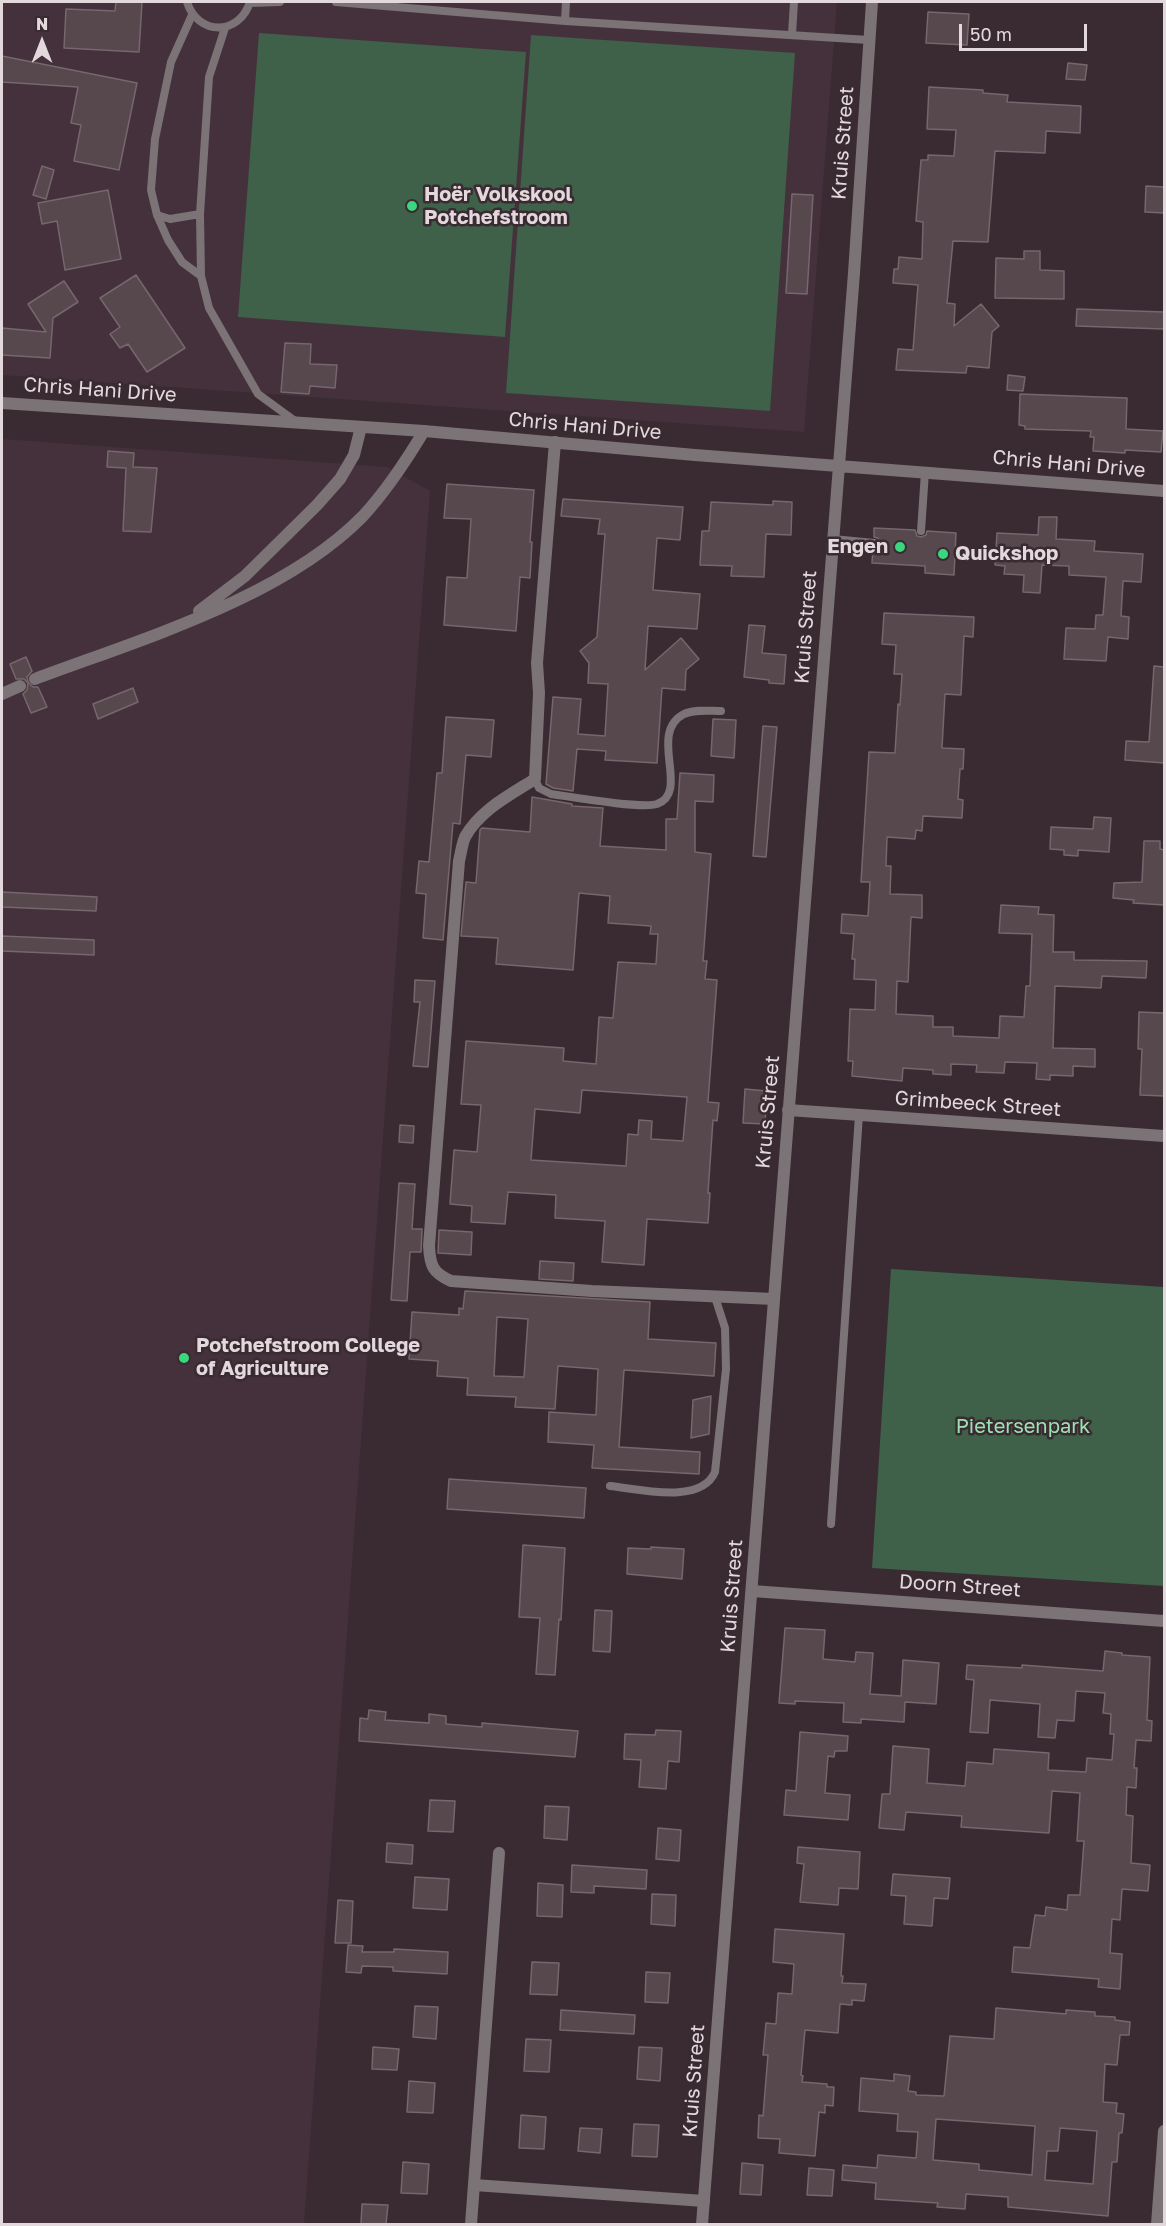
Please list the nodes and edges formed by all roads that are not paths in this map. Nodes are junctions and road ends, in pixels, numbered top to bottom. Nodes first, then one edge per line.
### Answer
1 (187, 2) edge
2 (250, 2) edge
3 (280, 2) edge
4 (336, 2) edge
5 (566, 2) edge
6 (794, 2) edge
7 (872, 2) edge
8 (192, 15) junction
9 (565, 21) junction
10 (225, 28) junction
11 (792, 34) junction
12 (869, 40) junction
13 (200, 214) junction
14 (157, 215) junction
15 (201, 276) junction
16 (2, 403) edge
17 (297, 423) junction
18 (361, 427) junction
19 (424, 431) junction
20 (555, 442) junction
21 (837, 465) junction
22 (925, 472) junction
23 (1164, 491) edge
24 (921, 531) dead end
25 (833, 539) junction
26 (874, 543) dead end
27 (184, 623) junction
28 (35, 679) dead end
29 (20, 686) dead end
30 (2, 694) edge
31 (721, 711) dead end
32 (535, 779) junction
33 (788, 1110) junction
34 (859, 1115) junction
35 (1164, 1136) edge
36 (715, 1297) junction
37 (774, 1299) junction
38 (610, 1486) dead end
39 (831, 1524) dead end
40 (752, 1591) junction
41 (1164, 1621) edge
42 (499, 1853) dead end
43 (1164, 2131) edge
44 (474, 2185) junction
45 (704, 2201) junction
46 (471, 2224) edge
47 (702, 2224) edge
48 (1157, 2224) edge

1 - 8 lane
2 - 3 lane
2 - 10 lane
4 - 9 lane
5 - 9 lane
6 - 11 lane
7 - 12 street, Kruis Street
8 - 10 lane
8 - 14 lane
9 - 11 lane
10 - 13 lane
11 - 12 lane
12 - 21 street, Kruis Street
13 - 14 lane
13 - 15 lane
14 - 15 lane
15 - 17 lane
16 - 17 street, Chris Hani Drive
17 - 18 street, Chris Hani Drive
18 - 19 street, Chris Hani Drive
18 - 27 street
19 - 20 street, Chris Hani Drive
19 - 27 street
20 - 21 street, Chris Hani Drive
20 - 32 street
21 - 22 street, Chris Hani Drive
21 - 25 street, Kruis Street
22 - 23 street, Chris Hani Drive
22 - 24 lane
25 - 26 lane
25 - 33 street, Kruis Street
27 - 28 street
29 - 30 street
31 - 32 lane
32 - 36 street
33 - 34 street, Grimbeeck Street
33 - 37 street, Kruis Street
34 - 35 street, Grimbeeck Street
34 - 39 lane
36 - 37 street
36 - 38 lane
37 - 40 street, Kruis Street
40 - 41 street, Doorn Street
40 - 45 street, Kruis Street
42 - 44 street
43 - 48 street
44 - 45 street
44 - 46 street
45 - 47 street, Kruis Street

